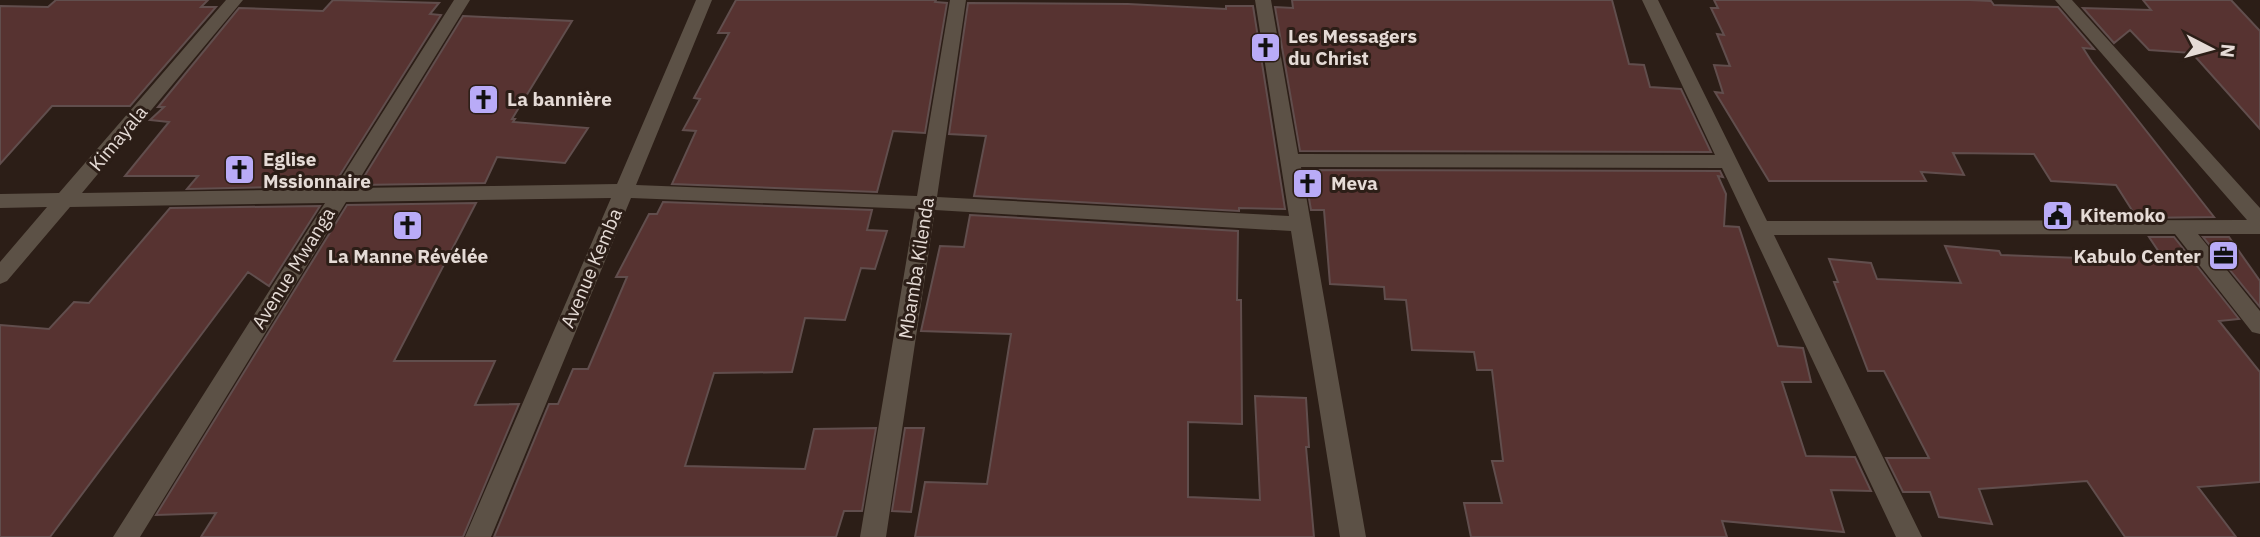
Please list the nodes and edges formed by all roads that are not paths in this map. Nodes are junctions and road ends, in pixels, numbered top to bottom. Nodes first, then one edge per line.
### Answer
1 (235, 0) edge
2 (462, 0) edge
3 (704, 0) edge
4 (958, 0) edge
5 (1263, 0) edge
6 (1650, 0) edge
7 (2063, 0) edge
8 (1288, 160) junction
9 (1728, 162) junction
10 (624, 191) junction
11 (337, 196) junction
12 (66, 200) junction
13 (0, 201) edge
14 (926, 203) junction
15 (2260, 221) edge
16 (1299, 224) junction
17 (2260, 227) edge
18 (1760, 228) junction
19 (2181, 228) junction
20 (0, 276) edge
21 (2260, 326) edge
22 (126, 537) edge
23 (478, 537) edge
24 (873, 537) edge
25 (1353, 537) edge
26 (1909, 537) edge

1 - 12 street, Kimayala
2 - 11 street, Avenue Mwanga
3 - 10 street, Avenue Kemba
4 - 14 street, Mbamba Kilenda
5 - 8 street
6 - 9 street
7 - 15 street
8 - 9 street
8 - 16 street
9 - 18 street
10 - 11 street
10 - 14 street
10 - 23 street, Avenue Kemba
11 - 12 street
11 - 22 street, Avenue Mwanga
12 - 13 street
12 - 20 street, Kimayala
14 - 16 street
14 - 24 street, Mbamba Kilenda
16 - 25 street
17 - 19 street
18 - 19 street
18 - 26 street
19 - 21 street

